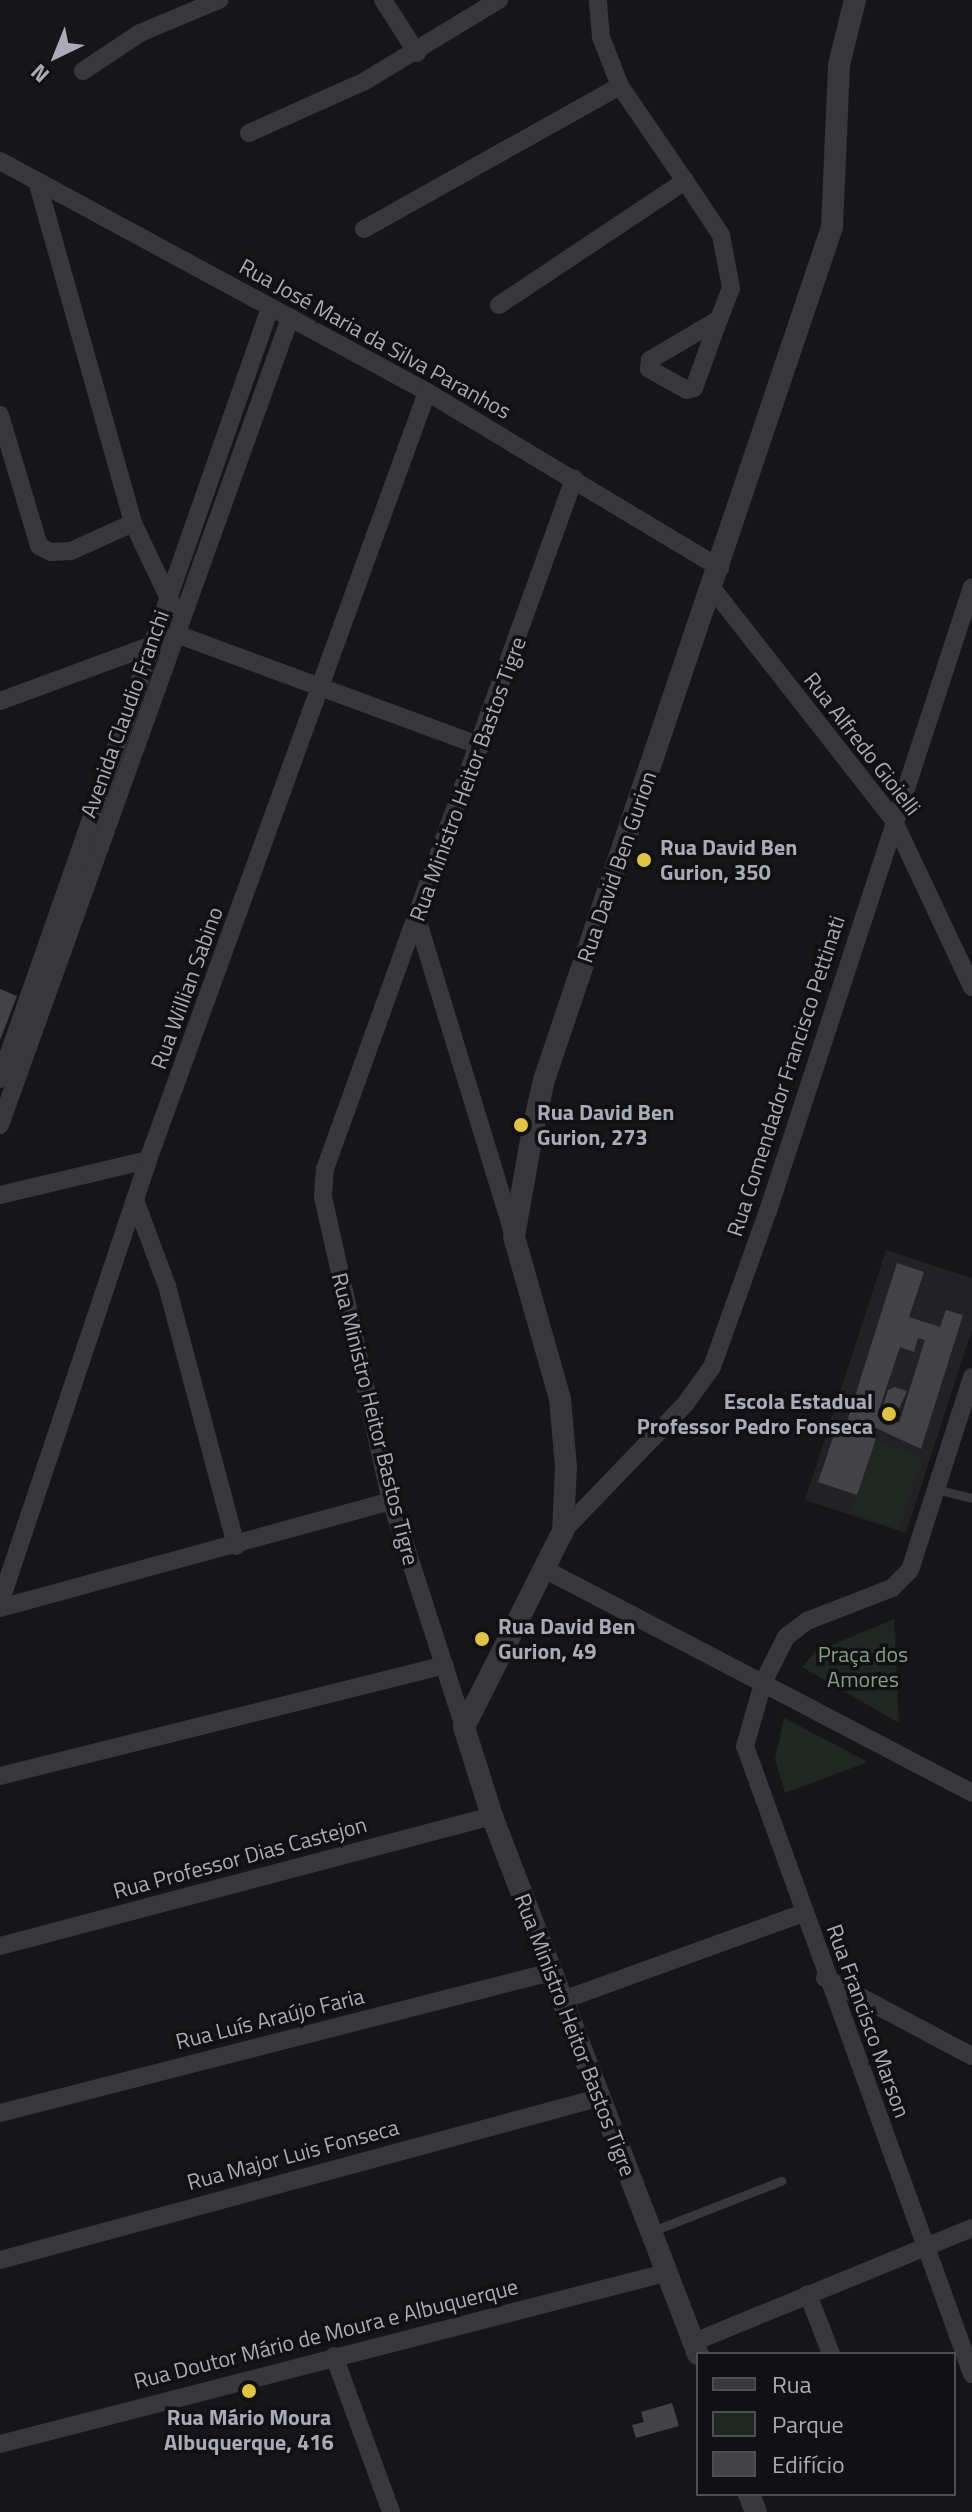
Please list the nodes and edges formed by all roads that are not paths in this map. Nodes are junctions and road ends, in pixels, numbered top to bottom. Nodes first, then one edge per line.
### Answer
1 (219, 0) edge
2 (383, 0) edge
3 (499, 0) edge
4 (598, 0) edge
5 (855, 0) edge
6 (417, 53) junction
7 (83, 71) dead end
8 (620, 86) junction
9 (249, 133) dead end
10 (0, 161) edge
11 (37, 181) junction
12 (685, 181) junction
13 (364, 229) dead end
14 (499, 305) dead end
15 (270, 308) junction
16 (290, 318) junction
17 (719, 319) dead end
18 (427, 392) junction
19 (0, 415) edge
20 (574, 479) junction
21 (133, 523) junction
22 (716, 578) junction
23 (972, 587) edge
24 (170, 605) junction
25 (187, 614) junction
26 (179, 635) junction
27 (155, 639) junction
28 (324, 686) junction
29 (0, 701) edge
30 (481, 746) junction
31 (893, 819) junction
32 (418, 922) junction
33 (972, 987) edge
34 (0, 1079) edge
35 (0, 1125) edge
36 (148, 1160) junction
37 (0, 1195) edge
38 (135, 1200) junction
39 (514, 1236) junction
40 (972, 1377) edge
41 (936, 1489) junction
42 (972, 1498) edge
43 (391, 1501) junction
44 (563, 1531) junction
45 (236, 1546) junction
46 (546, 1570) junction
47 (0, 1606) edge
48 (444, 1665) junction
49 (763, 1683) junction
50 (464, 1727) junction
51 (0, 1776) edge
52 (972, 1793) edge
53 (492, 1816) junction
54 (803, 1913) junction
55 (0, 1946) edge
56 (551, 1972) junction
57 (825, 1978) junction
58 (563, 2000) junction
59 (972, 2056) edge
60 (598, 2098) junction
61 (0, 2113) edge
62 (781, 2181) dead end
63 (972, 2228) edge
64 (650, 2233) junction
65 (924, 2246) junction
66 (0, 2260) edge
67 (665, 2273) junction
68 (808, 2294) junction
69 (696, 2348) edge
70 (830, 2352) edge
71 (334, 2356) junction
72 (972, 2374) edge
73 (0, 2444) edge
74 (391, 2512) edge

1 - 7 street
2 - 6 street
3 - 6 street
4 - 8 street
5 - 22 street, Rua David Ben Gurion
6 - 9 street
8 - 12 street
8 - 13 street
10 - 11 street, Rua José Maria da Silva Paranhos
11 - 15 street, Rua José Maria da Silva Paranhos
11 - 21 street
12 - 14 street
12 - 17 street
15 - 16 street, Rua José Maria da Silva Paranhos
15 - 24 street, Avenida Claudio Franchi
16 - 18 street, Rua José Maria da Silva Paranhos
16 - 25 street, Avenida Claudio Franchi
18 - 20 street, Rua José Maria da Silva Paranhos
18 - 28 street, Rua Willian Sabino
19 - 21 street
20 - 22 street, Rua José Maria da Silva Paranhos
20 - 30 street, Rua Ministro Heitor Bastos Tigre
21 - 24 street
22 - 31 street, Rua Alfredo Gioielli
22 - 39 street, Rua David Ben Gurion
23 - 31 street, Rua Comendador Francisco Pettinati
24 - 25 street
24 - 27 street, Avenida Claudio Franchi
25 - 26 street, Avenida Claudio Franchi
26 - 27 street
26 - 28 street
26 - 35 street, Avenida Claudio Franchi
27 - 29 street
27 - 34 street, Avenida Claudio Franchi
28 - 30 street
28 - 36 street, Rua Willian Sabino
30 - 32 street, Rua Ministro Heitor Bastos Tigre
31 - 33 street, Rua Alfredo Gioielli
31 - 44 street, Rua Comendador Francisco Pettinati
32 - 39 street
32 - 43 street, Rua Ministro Heitor Bastos Tigre
36 - 37 street
36 - 38 street, Rua Willian Sabino
38 - 45 street
38 - 47 street, Rua Willian Sabino
39 - 44 street, Rua David Ben Gurion
40 - 41 street, Rua Francisco Marson
41 - 42 lane
41 - 49 street, Rua Francisco Marson
43 - 45 street
43 - 48 street, Rua Ministro Heitor Bastos Tigre
44 - 46 street, Rua David Ben Gurion
45 - 47 street
46 - 49 street
46 - 50 street, Rua David Ben Gurion
48 - 50 street, Rua Ministro Heitor Bastos Tigre
48 - 51 street
49 - 52 street
49 - 54 street, Rua Francisco Marson
50 - 53 street, Rua Ministro Heitor Bastos Tigre
53 - 55 street, Rua Professor Dias Castejon
53 - 56 street, Rua Ministro Heitor Bastos Tigre
54 - 57 street, Rua Francisco Marson
54 - 58 street
56 - 58 street, Rua Ministro Heitor Bastos Tigre
56 - 61 street, Rua Luís Araújo Faria
57 - 59 street
57 - 65 street, Rua Francisco Marson
58 - 60 street, Rua Ministro Heitor Bastos Tigre
60 - 64 street, Rua Ministro Heitor Bastos Tigre
60 - 66 street, Rua Major Luis Fonseca
62 - 64 lane
63 - 65 street
64 - 67 street, Rua Ministro Heitor Bastos Tigre
65 - 68 street
65 - 72 street, Rua Francisco Marson
67 - 69 street, Rua Ministro Heitor Bastos Tigre
67 - 71 street, Rua Doutor Mário de Moura e Albuquerque
68 - 69 street
68 - 70 street
71 - 73 street, Rua Doutor Mário de Moura e Albuquerque
71 - 74 street

